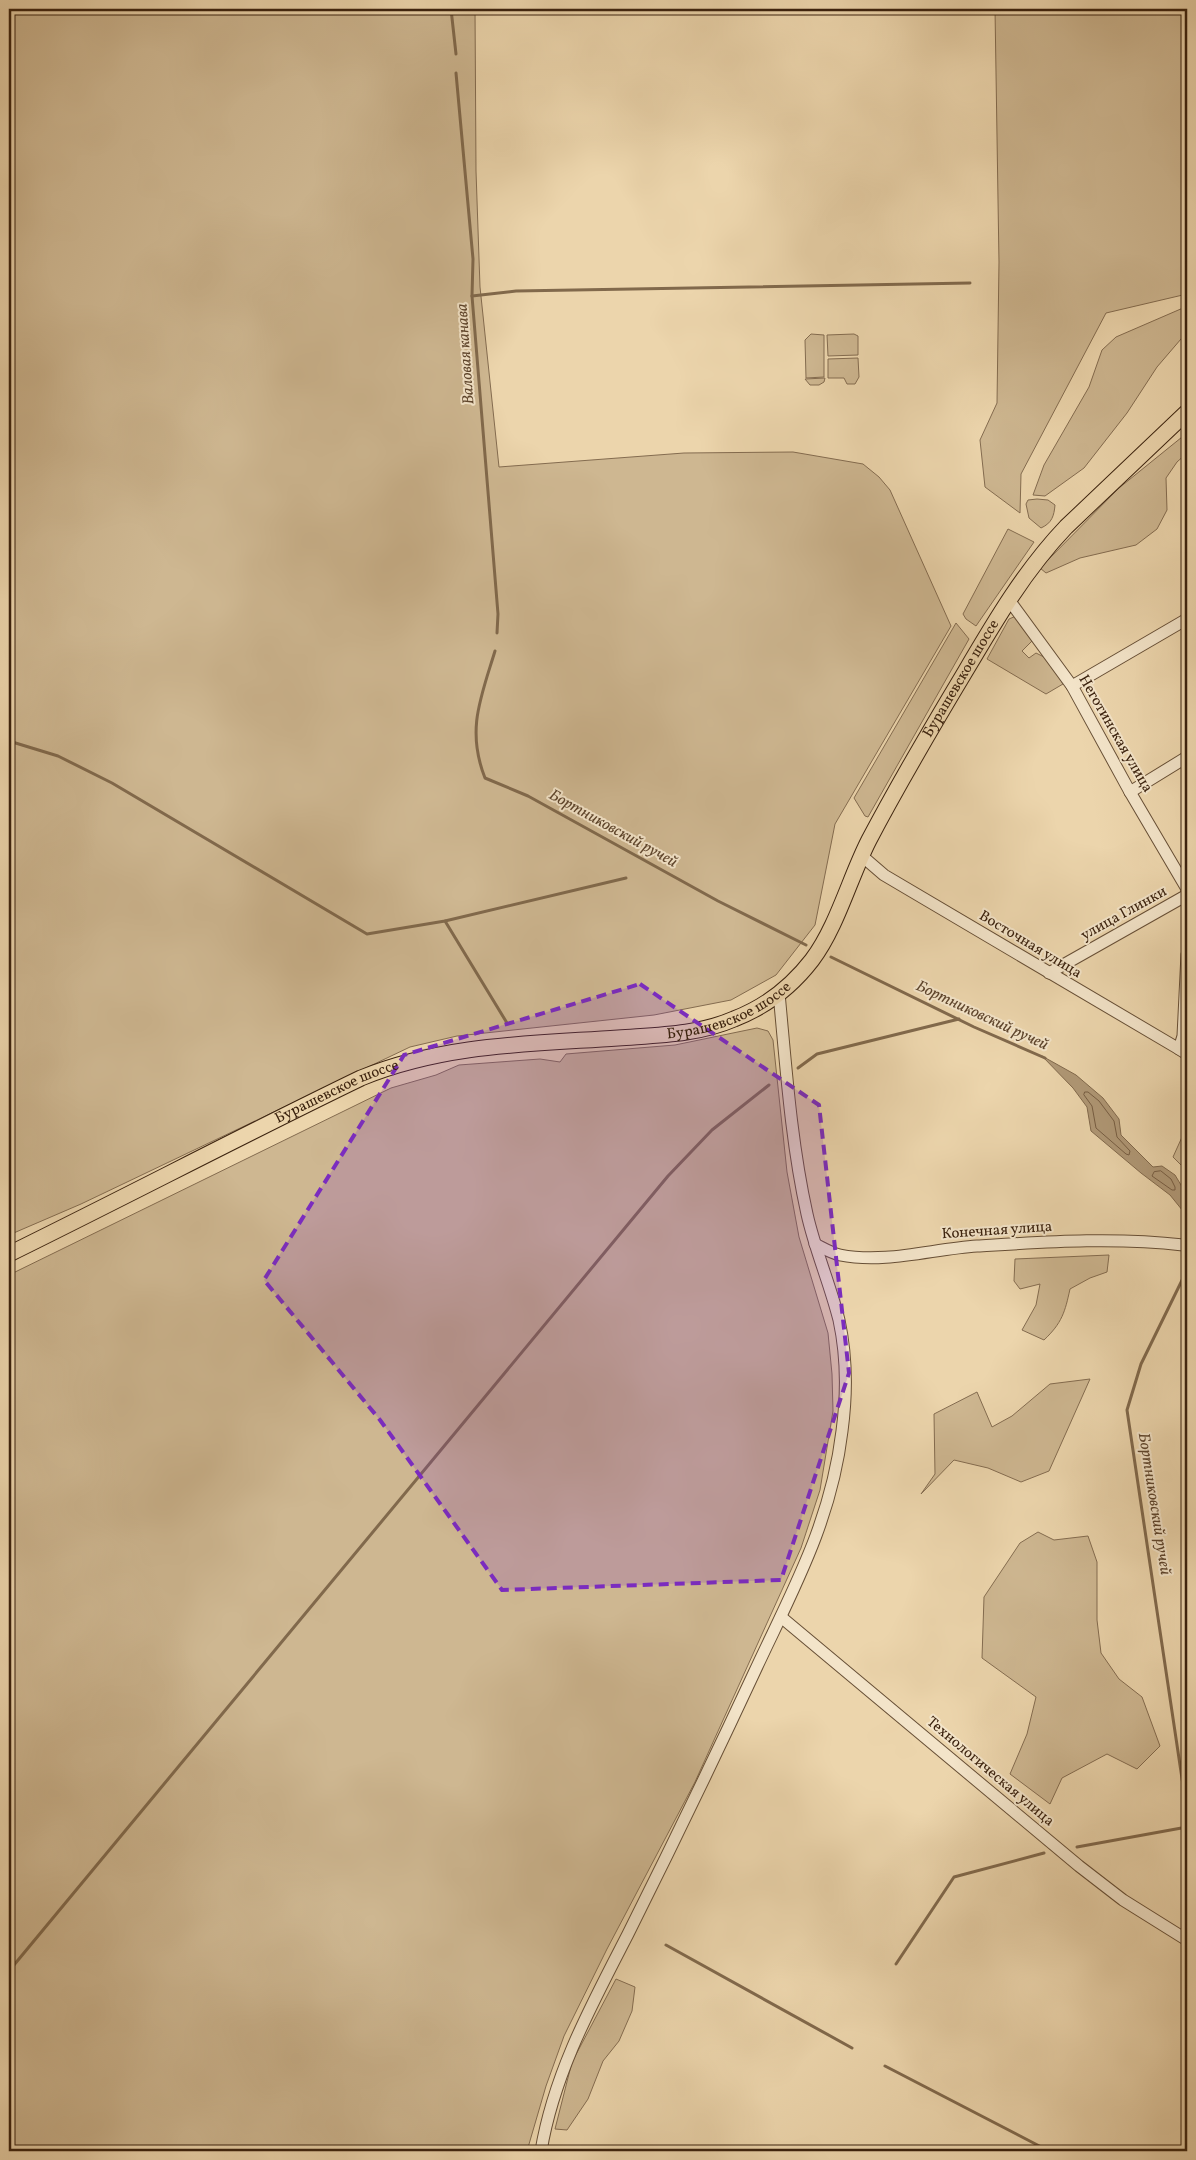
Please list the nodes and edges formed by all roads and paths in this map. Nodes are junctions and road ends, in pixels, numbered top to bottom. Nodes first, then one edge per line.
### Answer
1 (1187, 412) edge
2 (1009, 600) junction
3 (1187, 619) edge
4 (1072, 686) junction
5 (1187, 757) edge
6 (1130, 792) junction
7 (862, 856) junction
8 (1187, 889) edge
9 (1187, 895) edge
10 (1187, 954) edge
11 (1049, 973) junction
12 (779, 993) junction
13 (1184, 1050) edge
14 (816, 1244) junction
15 (1183, 1244) dead end
16 (9, 1254) edge
17 (781, 1617) junction
18 (1187, 1940) edge
19 (541, 2151) edge

1 - 2 main road, Бурашевское шоссе
2 - 4 street, Неготинская улица
2 - 7 main road, Бурашевское шоссе
3 - 4 street
4 - 6 street, Неготинская улица
5 - 6 street
6 - 8 street, Неготинская улица
7 - 11 street, Восточная улица
7 - 12 main road, Бурашевское шоссе
9 - 11 street, улица Глинки
10 - 13 street
11 - 13 street, Восточная улица
12 - 14 street
12 - 16 main road, Бурашевское шоссе
14 - 15 street, Конечная улица
14 - 17 street
17 - 18 street, Технологическая улица
17 - 19 street

